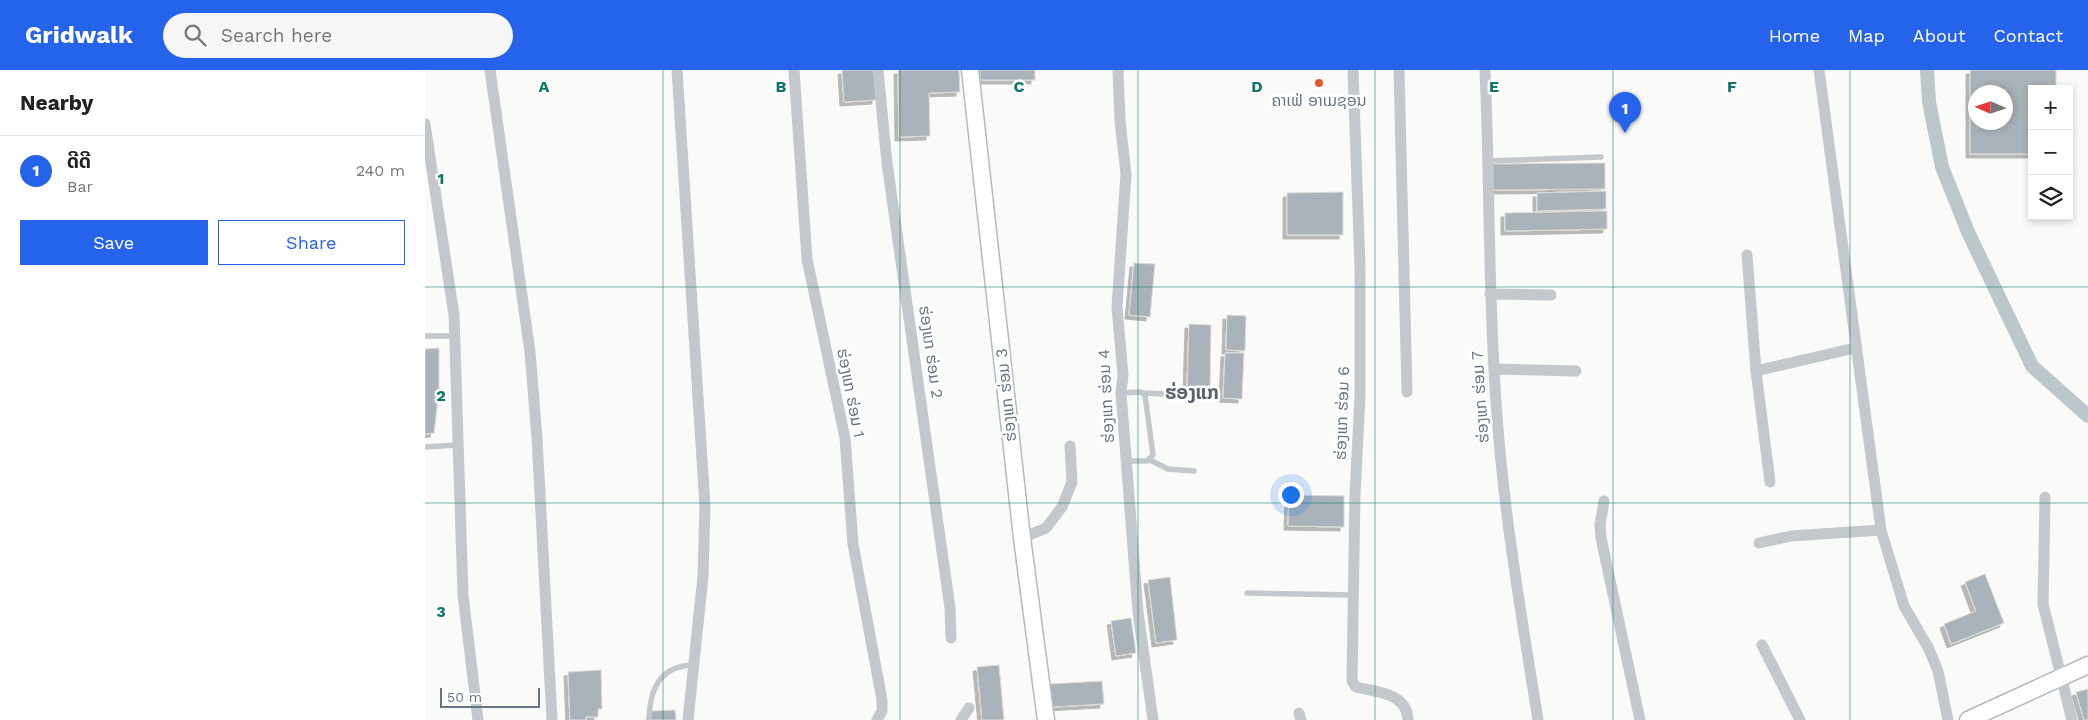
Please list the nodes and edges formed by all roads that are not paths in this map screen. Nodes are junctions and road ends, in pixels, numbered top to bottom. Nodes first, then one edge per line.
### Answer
1 (490, 70) edge
2 (677, 70) edge
3 (794, 70) edge
4 (878, 70) edge
5 (970, 70) edge
6 (1118, 70) edge
7 (1353, 70) edge
8 (1399, 70) edge
9 (1485, 70) edge
10 (1819, 70) edge
11 (425, 124) edge
12 (1601, 157) dead end
13 (1488, 161) junction
14 (1747, 254) dead end
15 (1489, 294) junction
16 (1551, 295) dead end
17 (425, 336) edge
18 (455, 336) junction
19 (1855, 348) junction
20 (1494, 370) junction
21 (1576, 371) dead end
22 (1756, 371) junction
23 (1407, 392) dead end
24 (1121, 393) junction
25 (1143, 393) junction
26 (1216, 396) dead end
27 (458, 445) junction
28 (1070, 446) dead end
29 (425, 447) edge
30 (1150, 460) junction
31 (1125, 461) junction
32 (1194, 471) dead end
33 (1770, 482) dead end
34 (2045, 497) dead end
35 (1604, 501) dead end
36 (1881, 530) junction
37 (1022, 538) junction
38 (1759, 543) dead end
39 (1247, 593) dead end
40 (1352, 595) junction
41 (951, 638) dead end
42 (1762, 645) dead end
43 (694, 665) junction
44 (2088, 666) edge
45 (2061, 678) junction
46 (969, 708) dead end
47 (478, 720) edge
48 (552, 720) edge
49 (649, 720) edge
50 (688, 720) edge
51 (877, 720) edge
52 (961, 720) edge
53 (1046, 720) edge
54 (1153, 720) edge
55 (1407, 720) edge
56 (1538, 720) edge
57 (1640, 720) edge
58 (1800, 720) edge
59 (1948, 720) edge
60 (1968, 720) edge
61 (2072, 720) edge

1 - 48 street
2 - 43 street
3 - 51 street, ຮ່ອງແກ ຮ່ອມ 1
4 - 41 street, ຮ່ອງແກ ຮ່ອມ 2
5 - 37 street, ຮ່ອງແກ ຮ່ອມ 3
6 - 24 street, ຮ່ອງແກ ຮ່ອມ 4
7 - 40 street, ຮ່ອງແກ ຮ່ອມ 6
8 - 23 street
9 - 13 street, ຮ່ອງແກ ຮ່ອມ 7
10 - 19 street
11 - 18 street
12 - 13 lane
13 - 15 street, ຮ່ອງແກ ຮ່ອມ 7
14 - 22 street
15 - 16 street
15 - 20 street, ຮ່ອງແກ ຮ່ອມ 7
17 - 18 lane
18 - 27 street
19 - 22 street
19 - 36 street
20 - 21 street
20 - 56 street, ຮ່ອງແກ ຮ່ອມ 7
22 - 33 street
24 - 25 lane
24 - 31 street, ຮ່ອງແກ ຮ່ອມ 4
25 - 26 lane
25 - 30 lane
27 - 29 lane
27 - 47 street
28 - 37 street
30 - 31 lane
30 - 32 lane
31 - 54 street, ຮ່ອງແກ ຮ່ອມ 4
34 - 45 street
35 - 57 street
36 - 38 street
36 - 59 street
37 - 53 street, ຮ່ອງແກ ຮ່ອມ 3
39 - 40 lane
40 - 55 street, ຮ່ອງແກ ຮ່ອມ 6
42 - 58 street
43 - 49 lane
43 - 50 street
44 - 45 street
45 - 60 street
45 - 61 street
46 - 52 street

